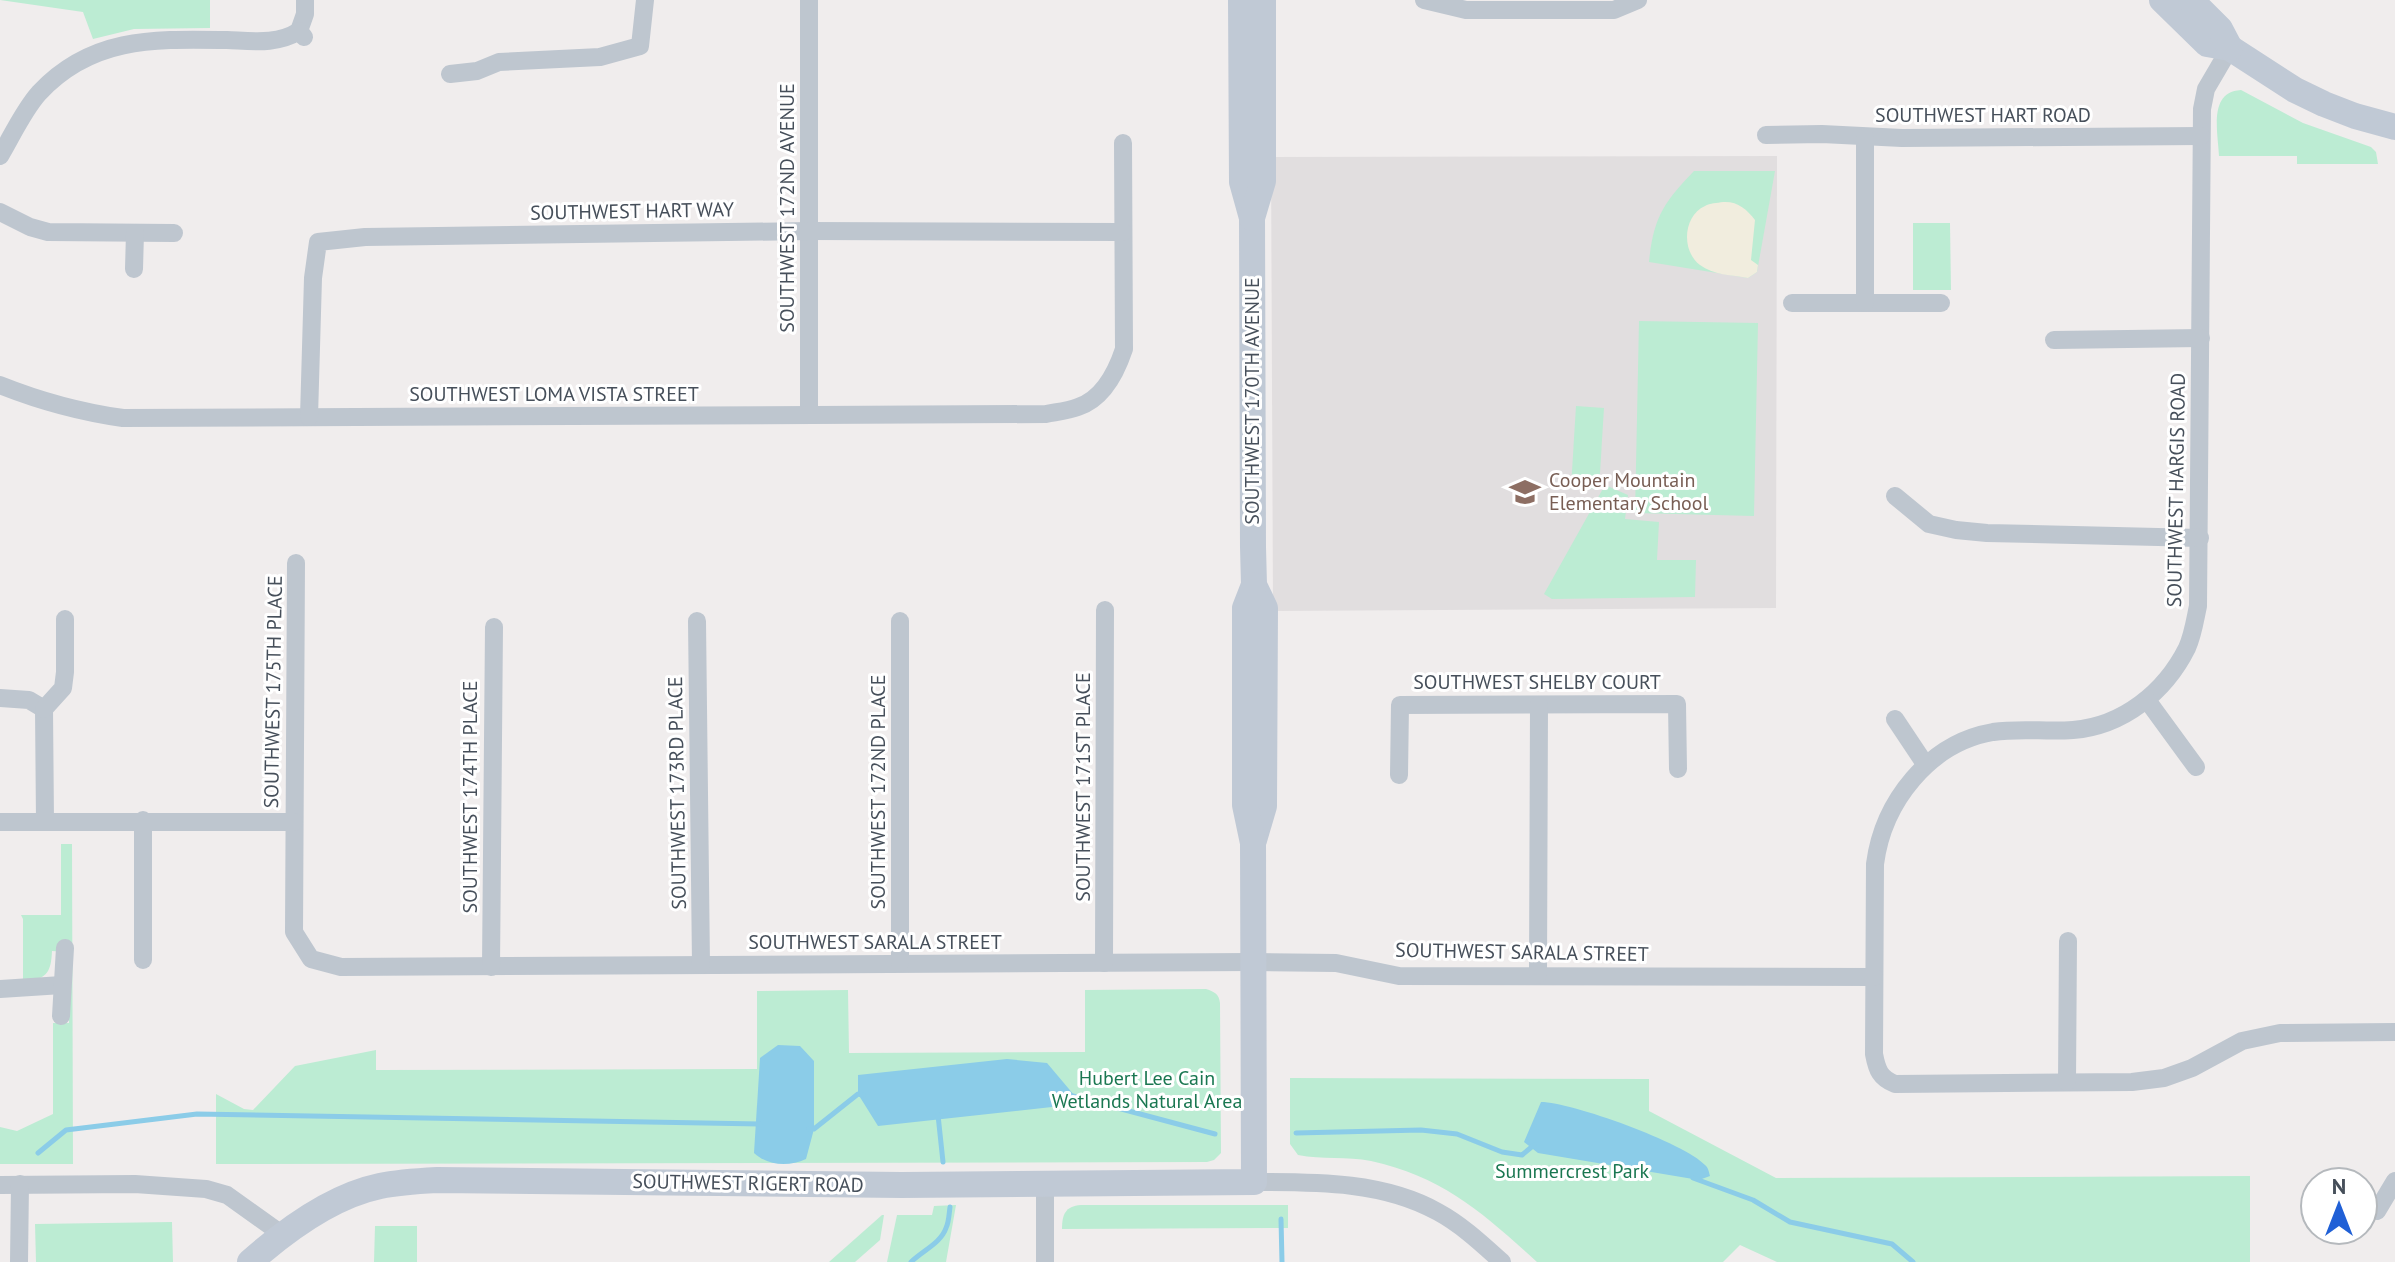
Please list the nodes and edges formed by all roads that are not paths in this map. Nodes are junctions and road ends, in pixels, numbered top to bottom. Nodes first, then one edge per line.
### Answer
1 (305, 0) edge
2 (645, 0) edge
3 (809, 0) edge
4 (1241, 0) edge
5 (1263, 0) edge
6 (1424, 0) edge
7 (1638, 0) edge
8 (2162, 0) edge
9 (2191, 0) edge
10 (2230, 48) junction
11 (450, 74) dead end
12 (2395, 127) edge
13 (1766, 135) dead end
14 (2201, 136) junction
15 (1865, 137) junction
16 (1123, 143) dead end
17 (0, 156) edge
18 (0, 212) edge
19 (1252, 218) junction
20 (810, 231) junction
21 (1123, 232) junction
22 (135, 233) junction
23 (174, 233) dead end
24 (134, 269) dead end
25 (1792, 303) dead end
26 (1865, 303) junction
27 (1941, 303) dead end
28 (2201, 338) junction
29 (2054, 340) dead end
30 (0, 385) edge
31 (809, 415) junction
32 (309, 417) junction
33 (1895, 496) dead end
34 (2200, 538) junction
35 (296, 563) dead end
36 (1105, 610) dead end
37 (65, 619) dead end
38 (697, 621) dead end
39 (900, 621) dead end
40 (494, 627) dead end
41 (0, 698) edge
42 (2147, 700) junction
43 (1539, 705) junction
44 (44, 709) junction
45 (1895, 719) dead end
46 (1925, 764) junction
47 (2196, 767) dead end
48 (1678, 769) dead end
49 (1399, 775) dead end
50 (143, 820) junction
51 (45, 821) junction
52 (0, 822) edge
53 (294, 822) junction
54 (2068, 941) dead end
55 (65, 948) dead end
56 (143, 960) dead end
57 (1253, 962) junction
58 (900, 963) junction
59 (1104, 963) junction
60 (701, 965) junction
61 (491, 967) junction
62 (1538, 975) junction
63 (1874, 977) junction
64 (62, 985) junction
65 (0, 989) edge
66 (61, 1016) dead end
67 (2395, 1032) edge
68 (2067, 1082) junction
69 (2395, 1181) edge
70 (1254, 1182) junction
71 (1045, 1183) junction
72 (20, 1184) junction
73 (0, 1185) edge
74 (2379, 1208) edge
75 (283, 1235) junction
76 (19, 1262) edge
77 (250, 1262) edge
78 (1045, 1262) edge
79 (1502, 1262) edge

1 - 17 street
2 - 11 street
3 - 20 street, SOUTHWEST 172ND AVENUE
4 - 19 main road, SOUTHWEST 170TH AVENUE
5 - 19 main road, SOUTHWEST 170TH AVENUE
6 - 7 street
8 - 10 main road
9 - 10 main road
10 - 12 main road
10 - 14 street, SOUTHWEST HARGIS ROAD
13 - 15 street, SOUTHWEST HART ROAD
14 - 15 street, SOUTHWEST HART ROAD
14 - 28 street, SOUTHWEST HARGIS ROAD
15 - 26 street
16 - 21 street
18 - 22 street
19 - 57 main road, SOUTHWEST 170TH AVENUE
20 - 21 street, SOUTHWEST HART WAY
20 - 31 street, SOUTHWEST 172ND AVENUE
20 - 32 street, SOUTHWEST HART WAY
21 - 31 street, SOUTHWEST LOMA VISTA STREET
22 - 23 street
22 - 24 street
25 - 26 street
26 - 27 street
28 - 29 street
28 - 34 street, SOUTHWEST HARGIS ROAD
30 - 32 street, SOUTHWEST LOMA VISTA STREET
31 - 32 street, SOUTHWEST LOMA VISTA STREET
33 - 34 street
34 - 42 street, SOUTHWEST HARGIS ROAD
35 - 53 street, SOUTHWEST 175TH PLACE
36 - 59 street, SOUTHWEST 171ST PLACE
37 - 44 street
38 - 60 street, SOUTHWEST 173RD PLACE
39 - 58 street, SOUTHWEST 172ND PLACE
40 - 61 street, SOUTHWEST 174TH PLACE
41 - 44 street
42 - 46 street, SOUTHWEST HARGIS ROAD
42 - 47 street
43 - 48 street, SOUTHWEST SHELBY COURT
43 - 49 street, SOUTHWEST SHELBY COURT
43 - 62 street
44 - 51 street
45 - 46 street
46 - 63 street, SOUTHWEST HARGIS ROAD
50 - 51 street
50 - 53 street
50 - 56 street
51 - 52 street
53 - 61 street, SOUTHWEST SARALA STREET
54 - 68 street
55 - 64 street
57 - 59 street, SOUTHWEST SARALA STREET
57 - 62 street, SOUTHWEST SARALA STREET
57 - 70 main road, SOUTHWEST 170TH AVENUE
58 - 59 street, SOUTHWEST SARALA STREET
58 - 60 street, SOUTHWEST SARALA STREET
60 - 61 street, SOUTHWEST SARALA STREET
62 - 63 street, SOUTHWEST SARALA STREET
63 - 68 street, SOUTHWEST HARGIS ROAD
64 - 65 street
64 - 66 street
67 - 68 street, SOUTHWEST HARGIS ROAD
69 - 74 street
70 - 71 main road, SOUTHWEST RIGERT ROAD
70 - 79 street, SOUTHWEST RIGERT ROAD
71 - 75 main road, SOUTHWEST RIGERT ROAD
71 - 78 street
72 - 73 street
72 - 75 street
72 - 76 street
75 - 77 main road, SOUTHWEST RIGERT ROAD

